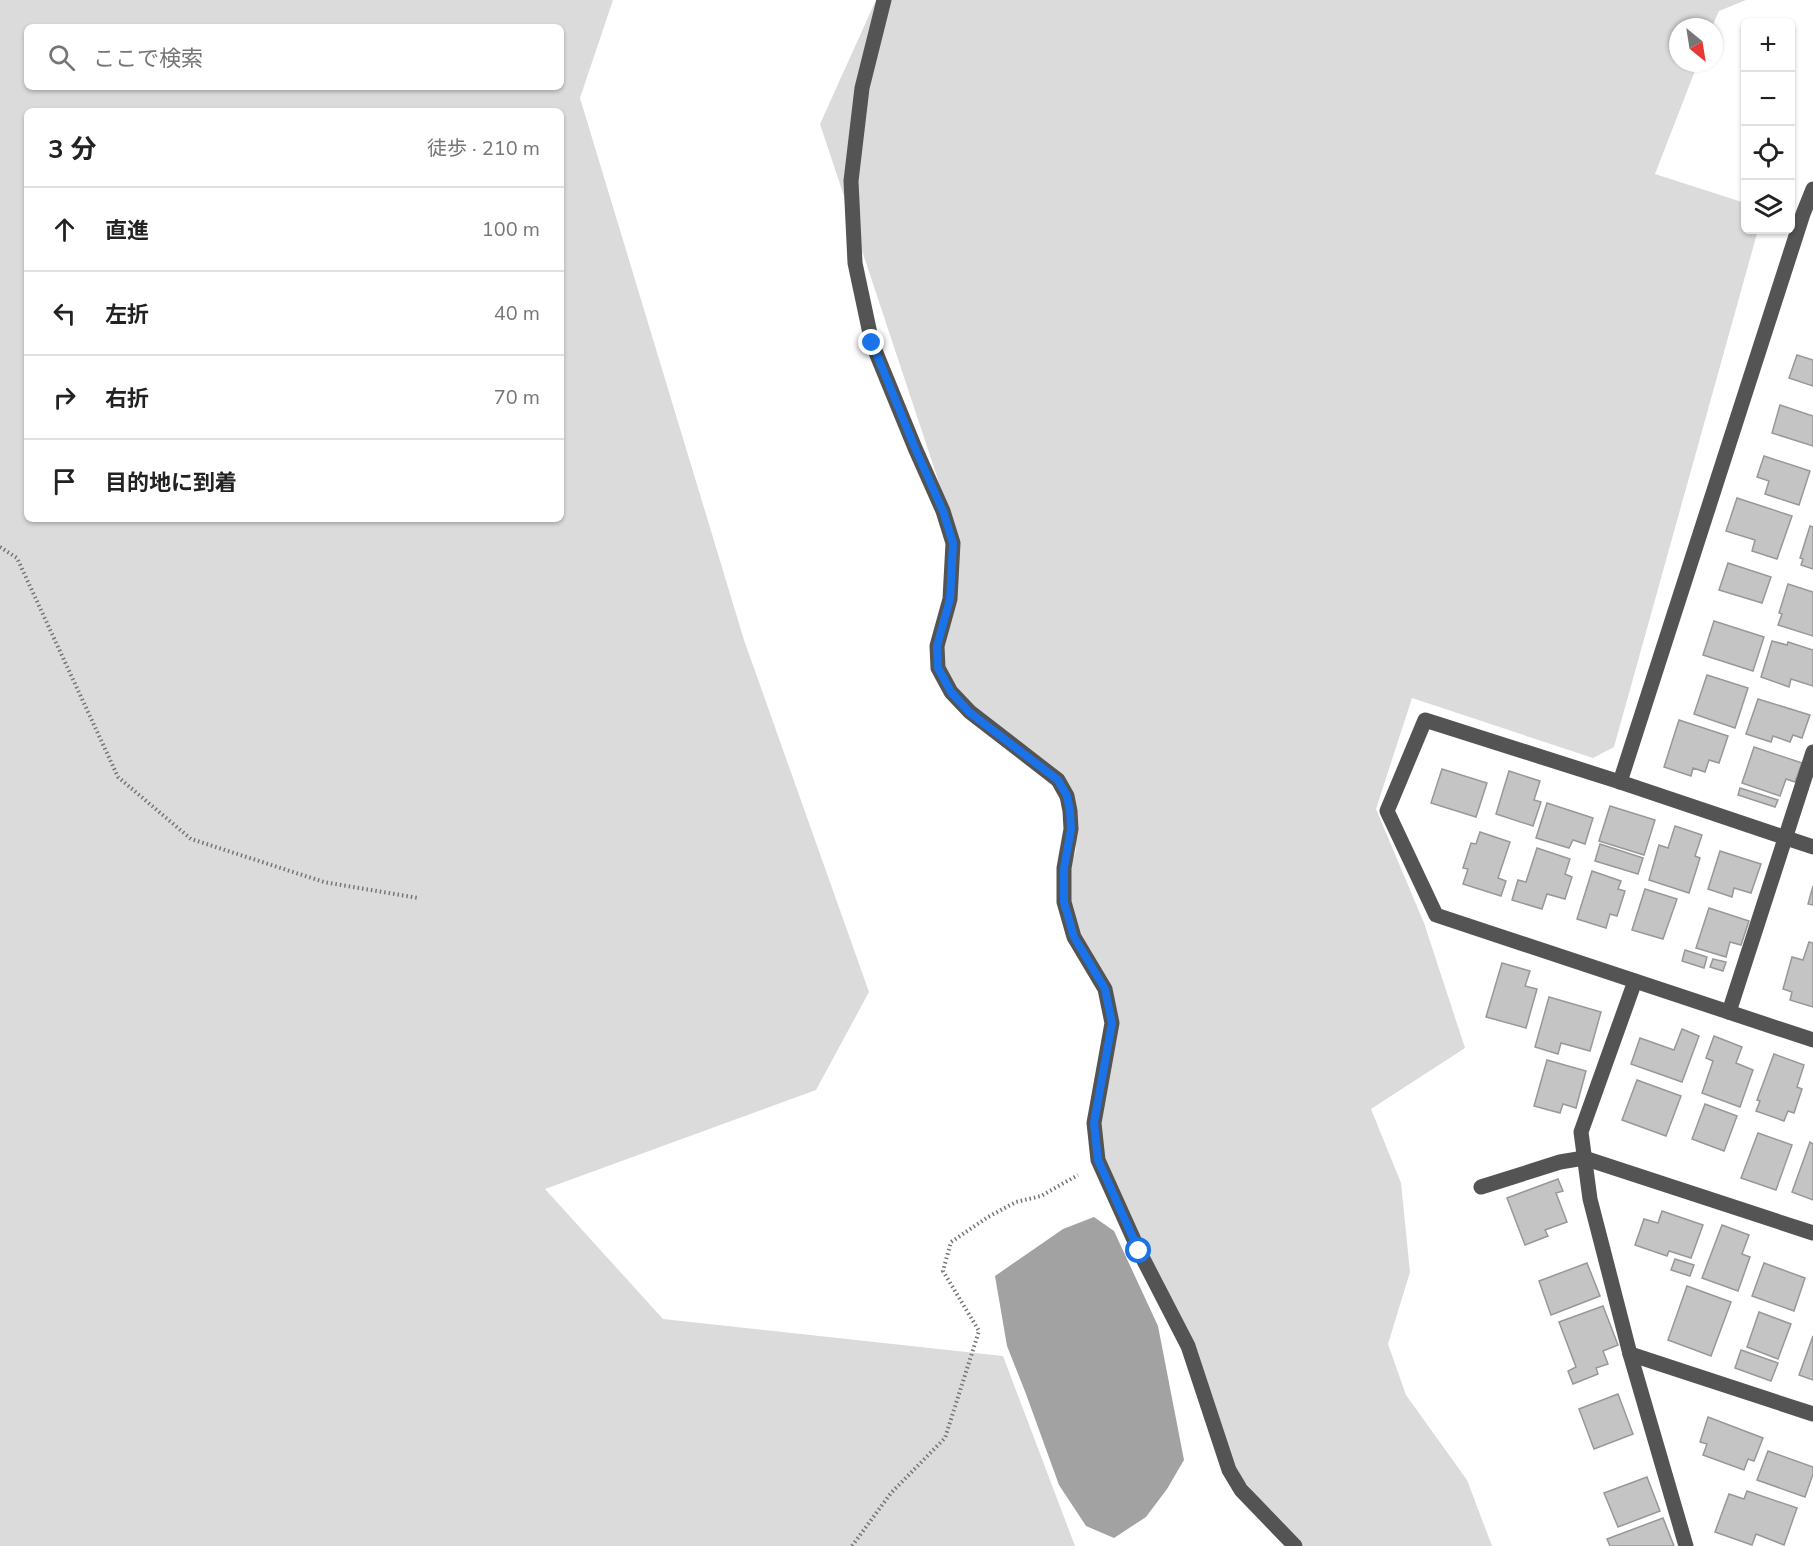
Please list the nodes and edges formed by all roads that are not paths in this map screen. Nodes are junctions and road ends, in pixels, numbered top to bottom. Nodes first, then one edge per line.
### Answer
1 (884, 0) edge
2 (1813, 189) edge
3 (1813, 752) edge
4 (1620, 782) junction
5 (1785, 838) junction
6 (1813, 847) edge
7 (1635, 981) junction
8 (1729, 1012) junction
9 (1813, 1040) edge
10 (1584, 1158) junction
11 (1481, 1187) dead end
12 (1813, 1233) edge
13 (1630, 1354) junction
14 (1813, 1414) edge
15 (1294, 1546) edge
16 (1686, 1546) edge

1 - 15 street
2 - 4 street
3 - 5 street
4 - 5 street
4 - 7 street
5 - 6 street
5 - 8 street
7 - 8 street
7 - 10 street
8 - 9 street
10 - 11 street
10 - 12 street
10 - 13 street
13 - 14 street
13 - 16 street

